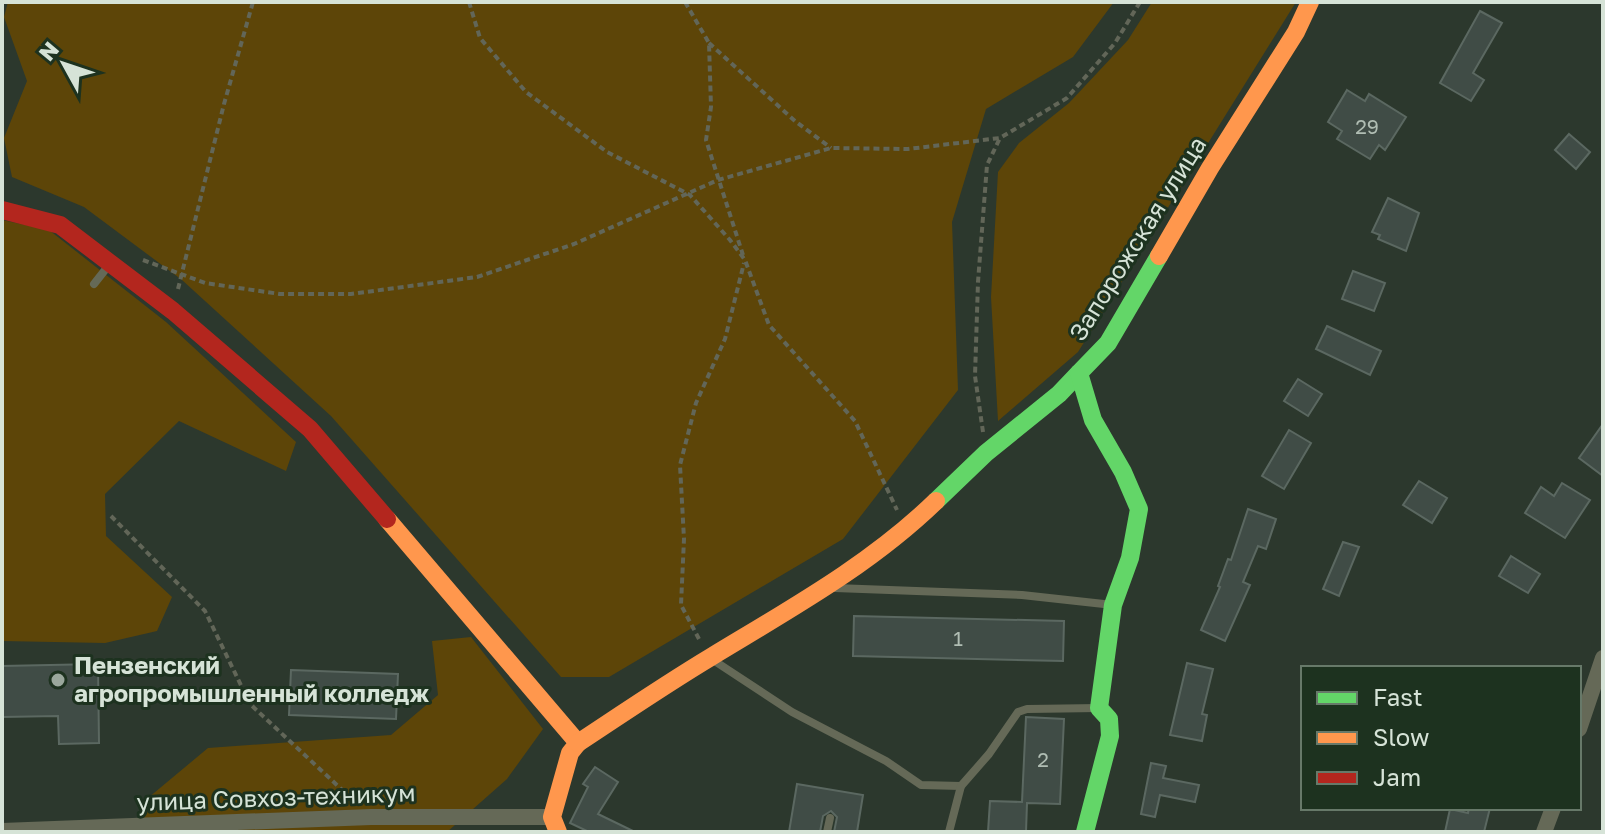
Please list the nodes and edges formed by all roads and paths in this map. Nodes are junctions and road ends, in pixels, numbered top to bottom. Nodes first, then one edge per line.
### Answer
1 (253, 2) edge
2 (469, 2) edge
3 (685, 2) edge
4 (1140, 2) edge
5 (1310, 2) edge
6 (709, 43) junction
7 (1000, 138) junction
8 (831, 148) junction
9 (718, 180) junction
10 (690, 195) junction
11 (2, 210) edge
12 (745, 260) junction
13 (110, 263) junction
14 (182, 274) junction
15 (94, 284) dead end
16 (173, 311) junction
17 (1079, 373) junction
18 (986, 453) junction
19 (111, 516) dead end
20 (907, 530) junction
21 (826, 588) junction
22 (1113, 605) junction
23 (709, 658) junction
24 (1603, 658) edge
25 (1099, 708) junction
26 (1581, 723) edge
27 (578, 743) junction
28 (961, 786) junction
29 (1552, 810) edge
30 (830, 818) dead end
31 (555, 824) edge
32 (370, 825) edge
33 (2, 831) edge
34 (827, 832) edge
35 (949, 832) edge
36 (1085, 832) edge
37 (1544, 832) edge

1 - 14 path
2 - 10 path
3 - 6 path
4 - 7 path
5 - 17 street, Запорожская улица
6 - 8 path
6 - 9 path
7 - 8 path
7 - 18 path
8 - 9 path
9 - 10 path
9 - 12 path
10 - 12 path
10 - 14 path
11 - 13 street
12 - 20 path
12 - 23 path
13 - 14 path
13 - 15 lane
13 - 16 street
14 - 16 path
16 - 27 street
17 - 18 street
17 - 22 street, Запорожская улица
18 - 20 street
19 - 32 path
20 - 21 street
21 - 22 lane
21 - 23 street
22 - 25 street, Запорожская улица
23 - 27 street
23 - 28 lane
24 - 26 street
25 - 28 lane
25 - 36 street, Запорожская улица
27 - 31 street
28 - 35 lane
29 - 37 street
30 - 34 lane
31 - 32 street, улица Совхоз-техникум
32 - 33 street, улица Совхоз-техникум

